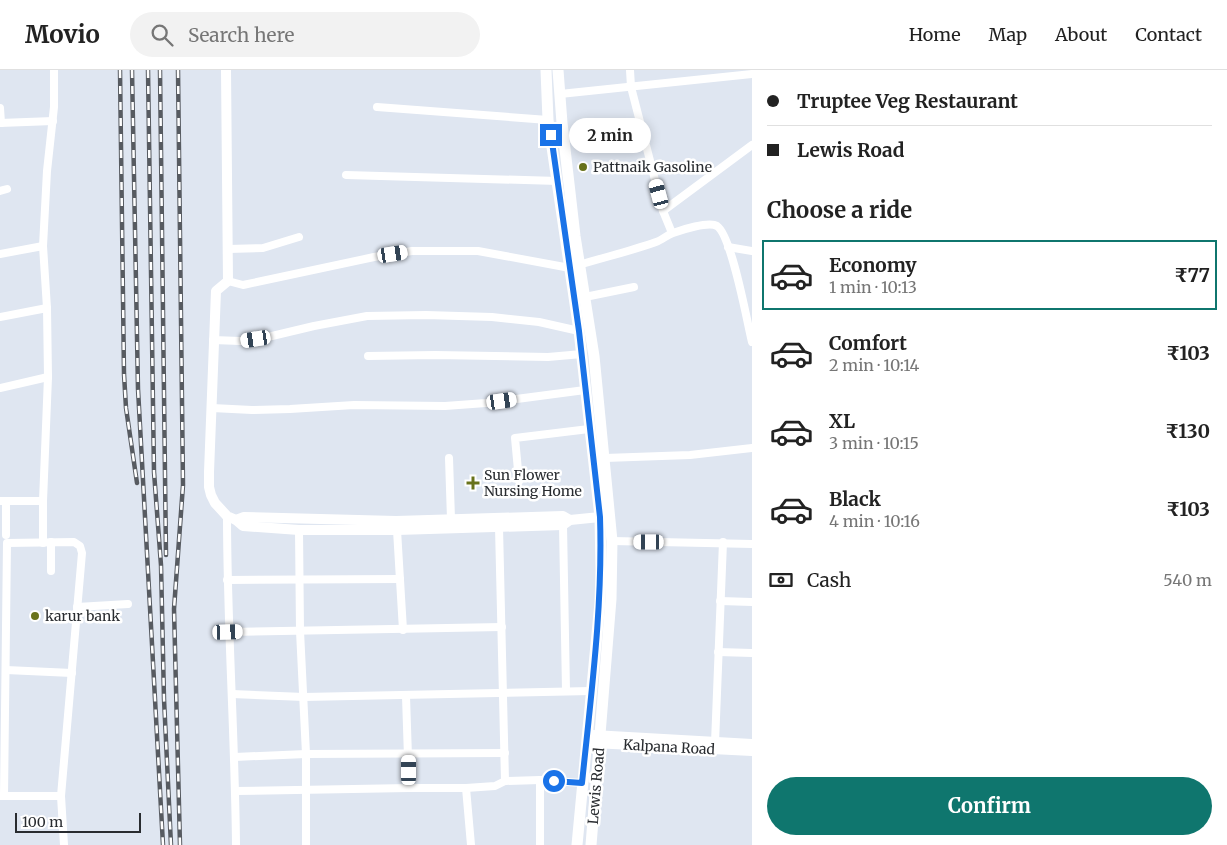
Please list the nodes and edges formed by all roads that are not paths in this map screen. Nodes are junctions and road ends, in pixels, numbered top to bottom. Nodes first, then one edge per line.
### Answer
1 (54, 70) edge
2 (226, 70) edge
3 (546, 70) edge
4 (558, 70) edge
5 (630, 70) edge
6 (752, 74) edge
7 (631, 86) junction
8 (560, 94) junction
9 (377, 107) dead end
10 (0, 108) edge
11 (548, 120) junction
12 (53, 121) junction
13 (0, 123) edge
14 (752, 146) edge
15 (346, 175) dead end
16 (558, 181) junction
17 (663, 211) junction
18 (672, 233) junction
19 (299, 237) dead end
20 (570, 237) junction
21 (43, 246) junction
22 (728, 247) junction
23 (228, 249) junction
24 (752, 251) edge
25 (0, 254) edge
26 (574, 266) junction
27 (228, 281) junction
28 (634, 287) dead end
29 (585, 297) junction
30 (47, 308) junction
31 (0, 317) edge
32 (579, 331) junction
33 (213, 340) junction
34 (752, 342) edge
35 (582, 354) junction
36 (368, 356) dead end
37 (48, 377) junction
38 (0, 388) edge
39 (585, 390) junction
40 (212, 408) junction
41 (589, 429) junction
42 (752, 448) edge
43 (449, 458) dead end
44 (605, 458) junction
45 (519, 481) dead end
46 (3, 501) edge
47 (43, 501) junction
48 (600, 517) junction
49 (231, 518) junction
50 (452, 519) junction
51 (566, 522) junction
52 (500, 526) junction
53 (299, 530) junction
54 (397, 530) junction
55 (5, 538) edge
56 (612, 541) junction
57 (47, 542) junction
58 (723, 542) junction
59 (752, 544) edge
60 (52, 571) dead end
61 (3, 572) edge
62 (299, 578) junction
63 (400, 579) junction
64 (227, 580) junction
65 (720, 601) junction
66 (752, 602) edge
67 (128, 604) dead end
68 (78, 607) junction
69 (3, 612) edge
70 (502, 627) junction
71 (403, 630) junction
72 (300, 631) junction
73 (228, 632) junction
74 (3, 642) edge
75 (718, 652) junction
76 (752, 653) edge
77 (6, 670) junction
78 (72, 673) junction
79 (566, 691) junction
80 (591, 691) junction
81 (502, 692) junction
82 (232, 694) junction
83 (406, 696) junction
84 (304, 697) junction
85 (2, 717) edge
86 (586, 739) junction
87 (600, 740) junction
88 (715, 743) junction
89 (752, 744) edge
90 (752, 751) edge
91 (409, 752) junction
92 (505, 753) junction
93 (306, 754) junction
94 (235, 757) junction
95 (540, 780) junction
96 (505, 781) junction
97 (582, 783) junction
98 (409, 788) junction
99 (466, 788) junction
100 (306, 789) junction
101 (235, 791) junction
102 (2, 796) edge
103 (61, 796) junction
104 (64, 845) edge
105 (236, 845) edge
106 (306, 845) edge
107 (471, 845) edge
108 (540, 845) edge
109 (577, 845) edge
110 (591, 845) edge

1 - 12 street
2 - 23 street
3 - 11 main road, Lewis Road
4 - 8 main road, Lewis Road
5 - 7 street
6 - 7 street
7 - 8 street
7 - 17 street
8 - 20 main road, Lewis Road
9 - 11 street
10 - 13 street
11 - 16 main road, Lewis Road
12 - 13 street
12 - 21 street
14 - 17 street
15 - 16 street
16 - 20 main road, Lewis Road
17 - 18 street
18 - 22 street
18 - 26 street
19 - 23 street
20 - 26 main road, Lewis Road
21 - 25 street
21 - 30 street
22 - 24 street
22 - 34 street
23 - 27 street
26 - 27 street
26 - 29 main road, Lewis Road
26 - 32 main road, Lewis Road
27 - 33 street
28 - 29 street
29 - 44 main road, Lewis Road
30 - 31 street
30 - 37 street
32 - 33 street
32 - 35 main road, Lewis Road
33 - 40 street
35 - 36 street
35 - 39 main road, Lewis Road
37 - 38 street
37 - 47 street
39 - 40 street
39 - 41 main road, Lewis Road
40 - 49 street
41 - 45 street
41 - 48 main road, Lewis Road
42 - 44 street
43 - 50 street
44 - 56 main road, Lewis Road
46 - 47 street
46 - 55 street
47 - 57 street
48 - 51 street
48 - 80 main road, Lewis Road
49 - 50 street
49 - 53 street
49 - 64 street
50 - 51 street
51 - 52 street
51 - 79 street
52 - 54 street
52 - 70 street
53 - 54 street
53 - 62 street
54 - 63 street
55 - 57 street
55 - 61 street
56 - 58 street
56 - 87 main road, Lewis Road
57 - 60 street
57 - 68 street
58 - 59 street
58 - 65 street
61 - 69 street
62 - 63 street
62 - 64 street
62 - 72 street
63 - 71 street
64 - 73 street
65 - 66 street
65 - 75 street
67 - 68 street
68 - 78 street
69 - 74 street
70 - 71 street
70 - 81 street
71 - 72 street
72 - 73 street
72 - 84 street
73 - 82 street
74 - 77 street
75 - 76 street
75 - 88 street
77 - 78 street
77 - 85 street
78 - 103 street
79 - 80 street
79 - 81 street
80 - 86 main road, Lewis Road
81 - 83 street
81 - 92 street
82 - 84 street
82 - 94 street
83 - 84 street
83 - 91 street
84 - 93 street
85 - 102 street
86 - 87 street, Kalpana Road
86 - 97 main road, Lewis Road
87 - 88 street, Kalpana Road
87 - 90 street, Kalpana Road
87 - 110 main road, Lewis Road
88 - 89 street, Kalpana Road
91 - 92 street
91 - 93 street
91 - 98 street
92 - 96 street
93 - 94 street
93 - 100 street
94 - 101 street
95 - 96 street
95 - 97 street
95 - 108 street
96 - 99 street
97 - 109 main road, Lewis Road
98 - 99 street
98 - 100 street
99 - 107 street
100 - 101 street
100 - 106 street
101 - 105 street
102 - 103 street
103 - 104 street

